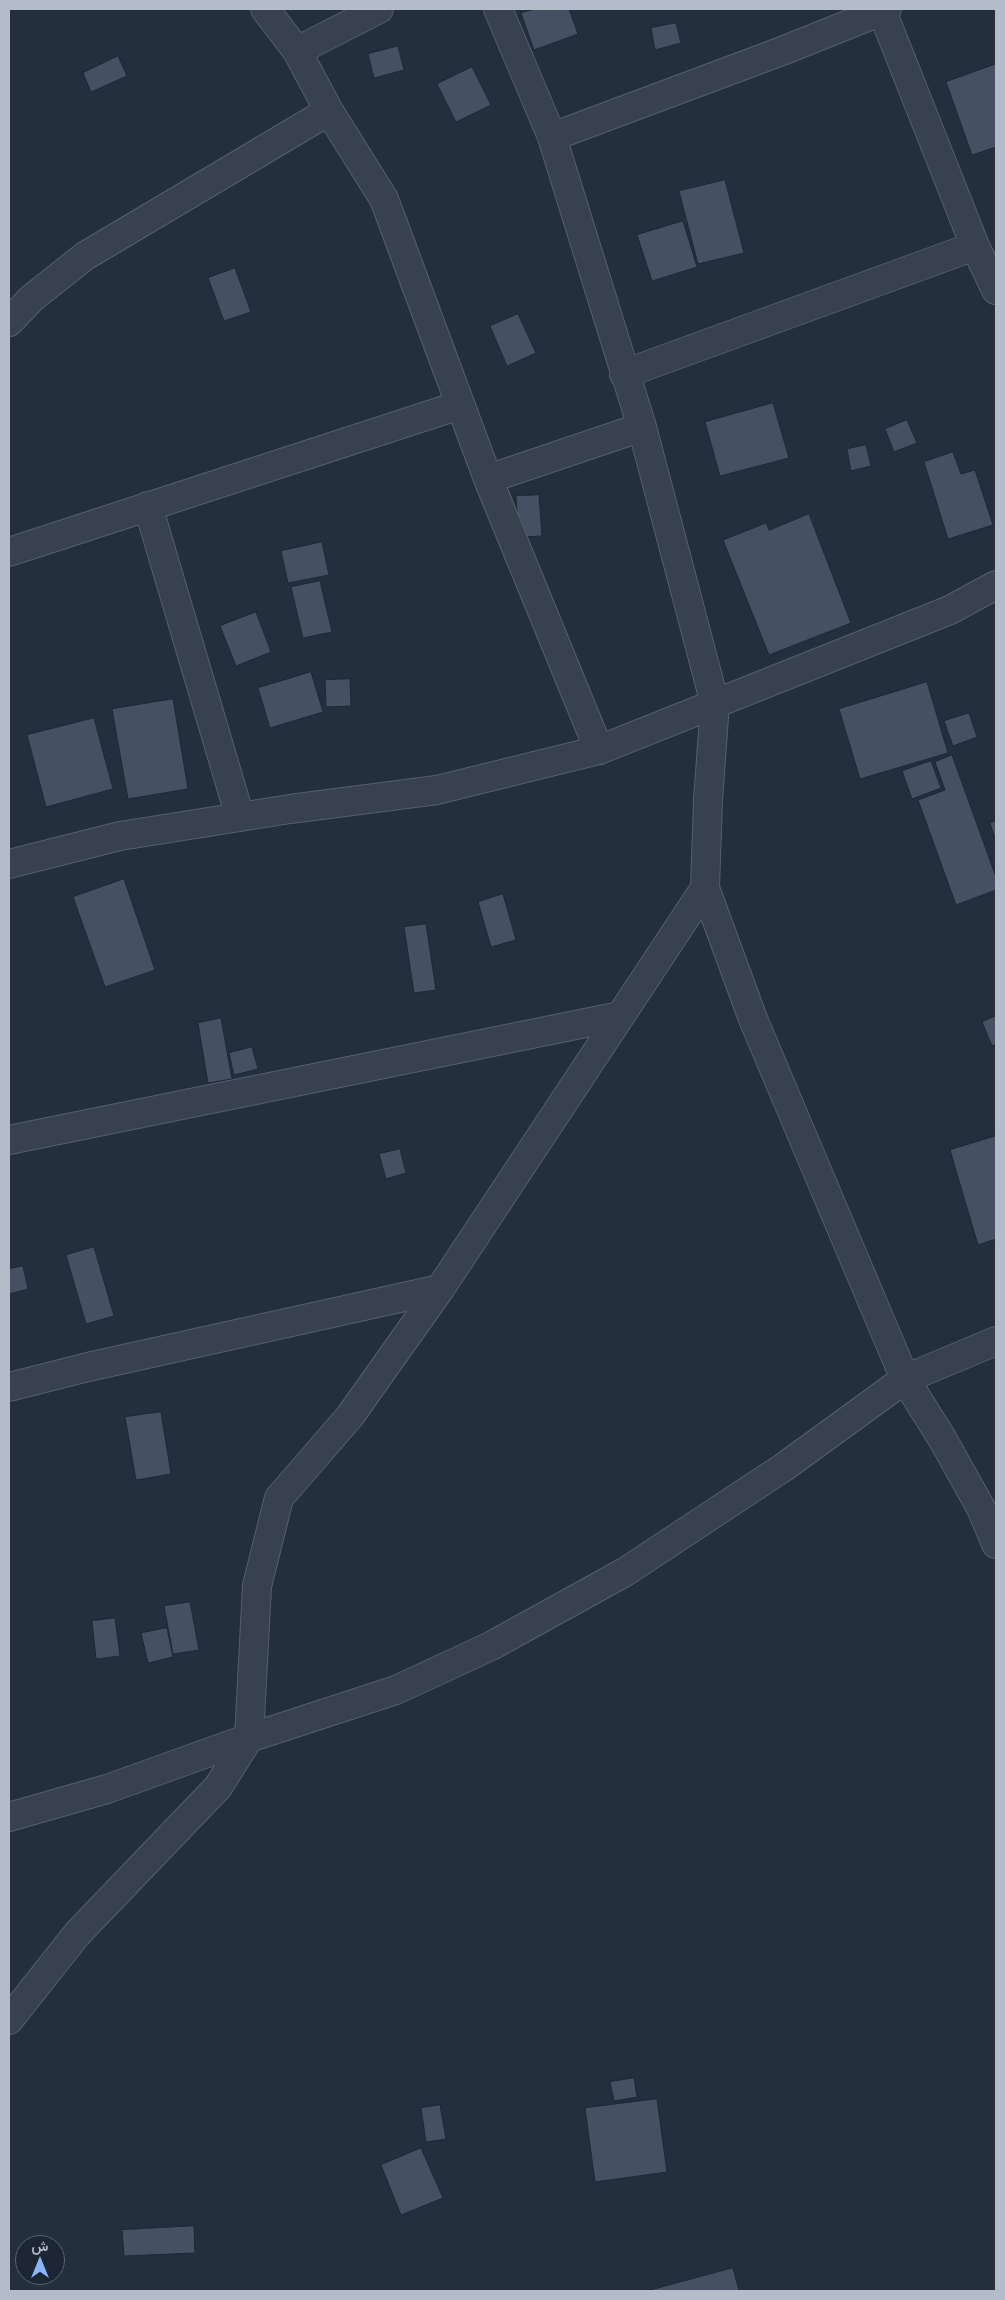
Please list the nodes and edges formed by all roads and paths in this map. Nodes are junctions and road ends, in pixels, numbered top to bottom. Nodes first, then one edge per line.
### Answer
1 (264, 9) edge
2 (379, 9) edge
3 (498, 9) edge
4 (884, 10) edge
5 (296, 51) junction
6 (329, 111) junction
7 (552, 137) junction
8 (975, 246) junction
9 (996, 290) edge
10 (9, 322) edge
11 (624, 374) junction
12 (460, 405) junction
13 (642, 427) junction
14 (488, 479) junction
15 (148, 506) junction
16 (9, 552) edge
17 (996, 585) edge
18 (715, 704) junction
19 (599, 750) junction
20 (240, 817) junction
21 (9, 864) edge
22 (705, 888) junction
23 (620, 1016) junction
24 (9, 1140) edge
25 (440, 1289) junction
26 (996, 1342) edge
27 (904, 1379) junction
28 (9, 1387) edge
29 (996, 1544) edge
30 (249, 1738) junction
31 (9, 1817) edge
32 (9, 2020) edge

1 - 5 street
2 - 5 street
3 - 7 street
4 - 7 street
4 - 8 street
5 - 6 street
6 - 10 street
6 - 12 street
7 - 11 street
8 - 9 street
8 - 11 street
11 - 13 street
12 - 14 street
12 - 15 street
13 - 14 street
13 - 18 street
14 - 19 street
15 - 16 street
15 - 20 street
17 - 18 street
18 - 19 street
18 - 22 street
19 - 20 street
20 - 21 street
22 - 23 street
22 - 27 street
23 - 24 street
23 - 25 street
25 - 28 street
25 - 30 street
26 - 27 street
27 - 29 street
27 - 30 street
30 - 31 street
30 - 32 street

